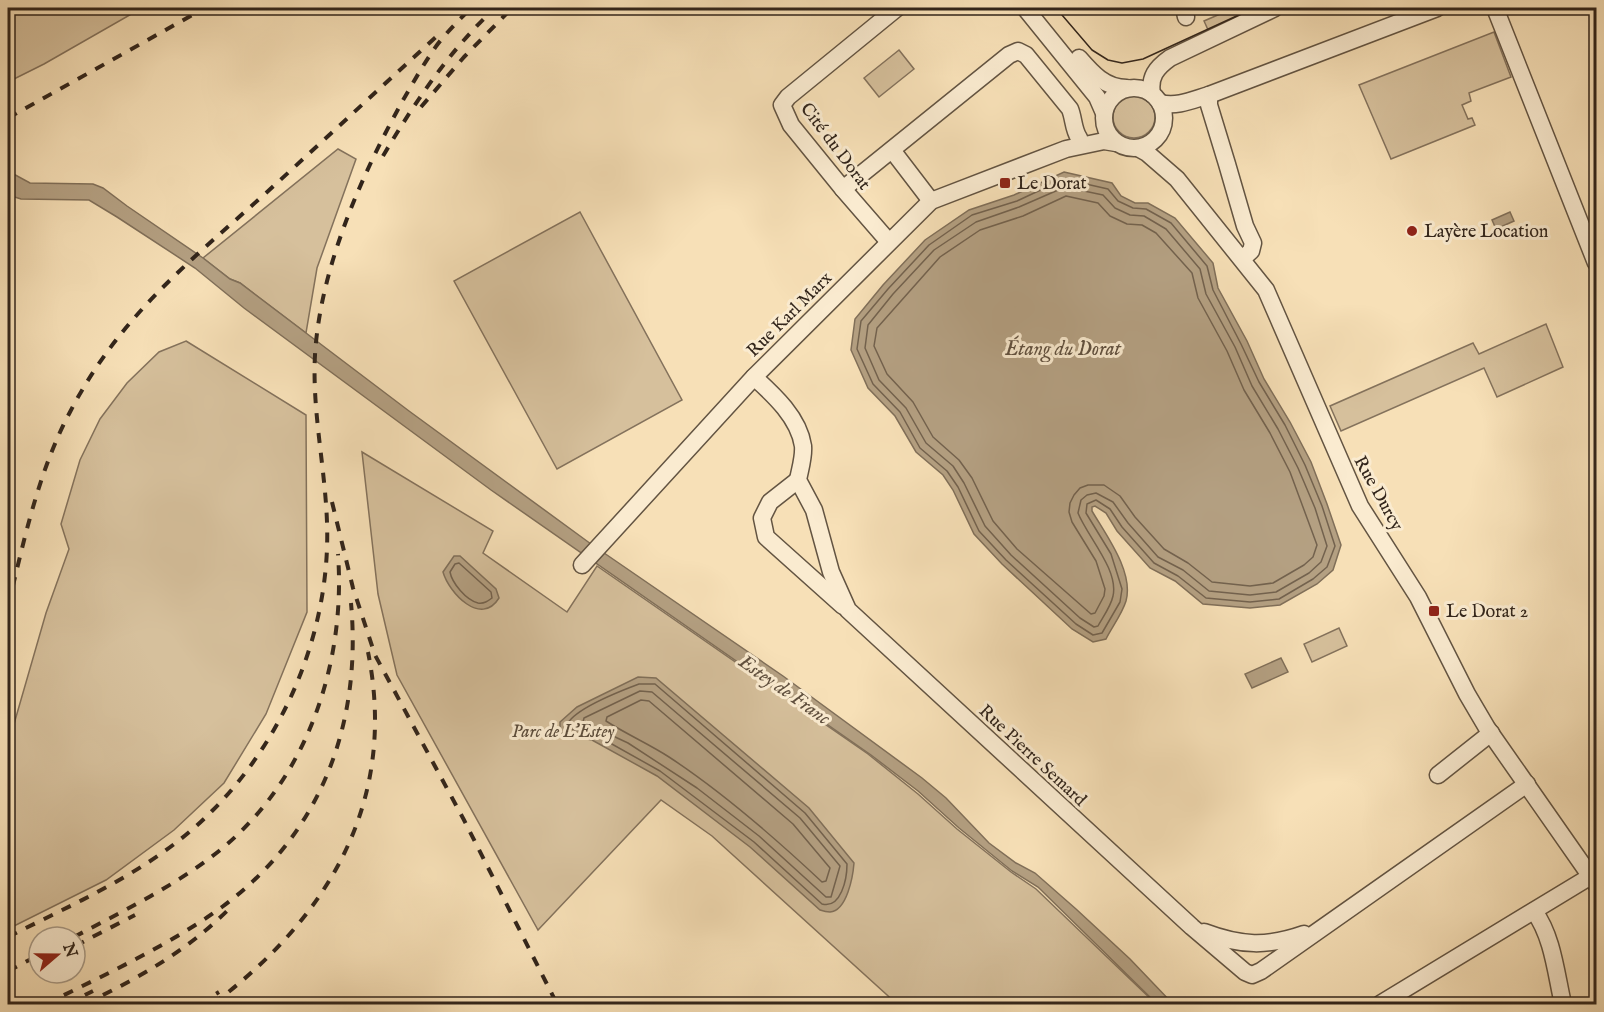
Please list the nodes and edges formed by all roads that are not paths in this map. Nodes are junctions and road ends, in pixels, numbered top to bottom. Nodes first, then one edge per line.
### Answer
1 (897, 8) edge
2 (1025, 8) edge
3 (1037, 8) edge
4 (1275, 8) edge
5 (1437, 8) edge
6 (1495, 8) edge
7 (1126, 88) junction
8 (1209, 95) junction
9 (1156, 98) junction
10 (1104, 115) junction
11 (1160, 134) junction
12 (1079, 138) junction
13 (1116, 142) junction
14 (1138, 148) junction
15 (1066, 149) junction
16 (892, 150) junction
17 (1177, 179) junction
18 (843, 189) junction
19 (931, 201) junction
20 (889, 242) junction
21 (1242, 259) junction
22 (1596, 263) edge
23 (754, 377) junction
24 (798, 480) junction
25 (586, 562) dead end
26 (848, 610) junction
27 (1491, 733) junction
28 (1438, 774) dead end
29 (1527, 784) junction
30 (1595, 878) edge
31 (1534, 911) junction
32 (1192, 927) junction
33 (1319, 929) junction
34 (1380, 1005) edge
35 (1563, 1005) edge

1 - 18 street, Cité du Dorat
2 - 10 street
3 - 7 street
4 - 9 street
5 - 8 street
6 - 22 street
7 - 9 street
7 - 10 street
8 - 9 street
8 - 21 street
9 - 11 street
10 - 12 street, Rue Karl Marx
10 - 13 street
11 - 14 street
11 - 17 street
12 - 15 street, Rue Karl Marx
12 - 16 street
13 - 14 street
13 - 15 street, Rue Karl Marx
14 - 17 street
15 - 19 street, Rue Karl Marx
16 - 18 street
16 - 19 street
17 - 21 street, Rue Durcy
18 - 20 street, Cité du Dorat
19 - 20 street, Rue Karl Marx
20 - 23 street, Rue Karl Marx
21 - 27 street, Rue Durcy
23 - 24 street
23 - 25 street, Rue Karl Marx
24 - 26 street, Rue Pierre Semard
24 - 26 street, Rue Pierre Semard
26 - 32 street, Rue Pierre Semard
27 - 28 street
27 - 29 street, Rue Durcy
29 - 30 street, Rue Durcy
29 - 33 street, Rue Pierre Semard
30 - 31 street
31 - 34 street
31 - 35 street
32 - 33 street, Rue Pierre Semard
32 - 33 street, Rue Pierre Semard

